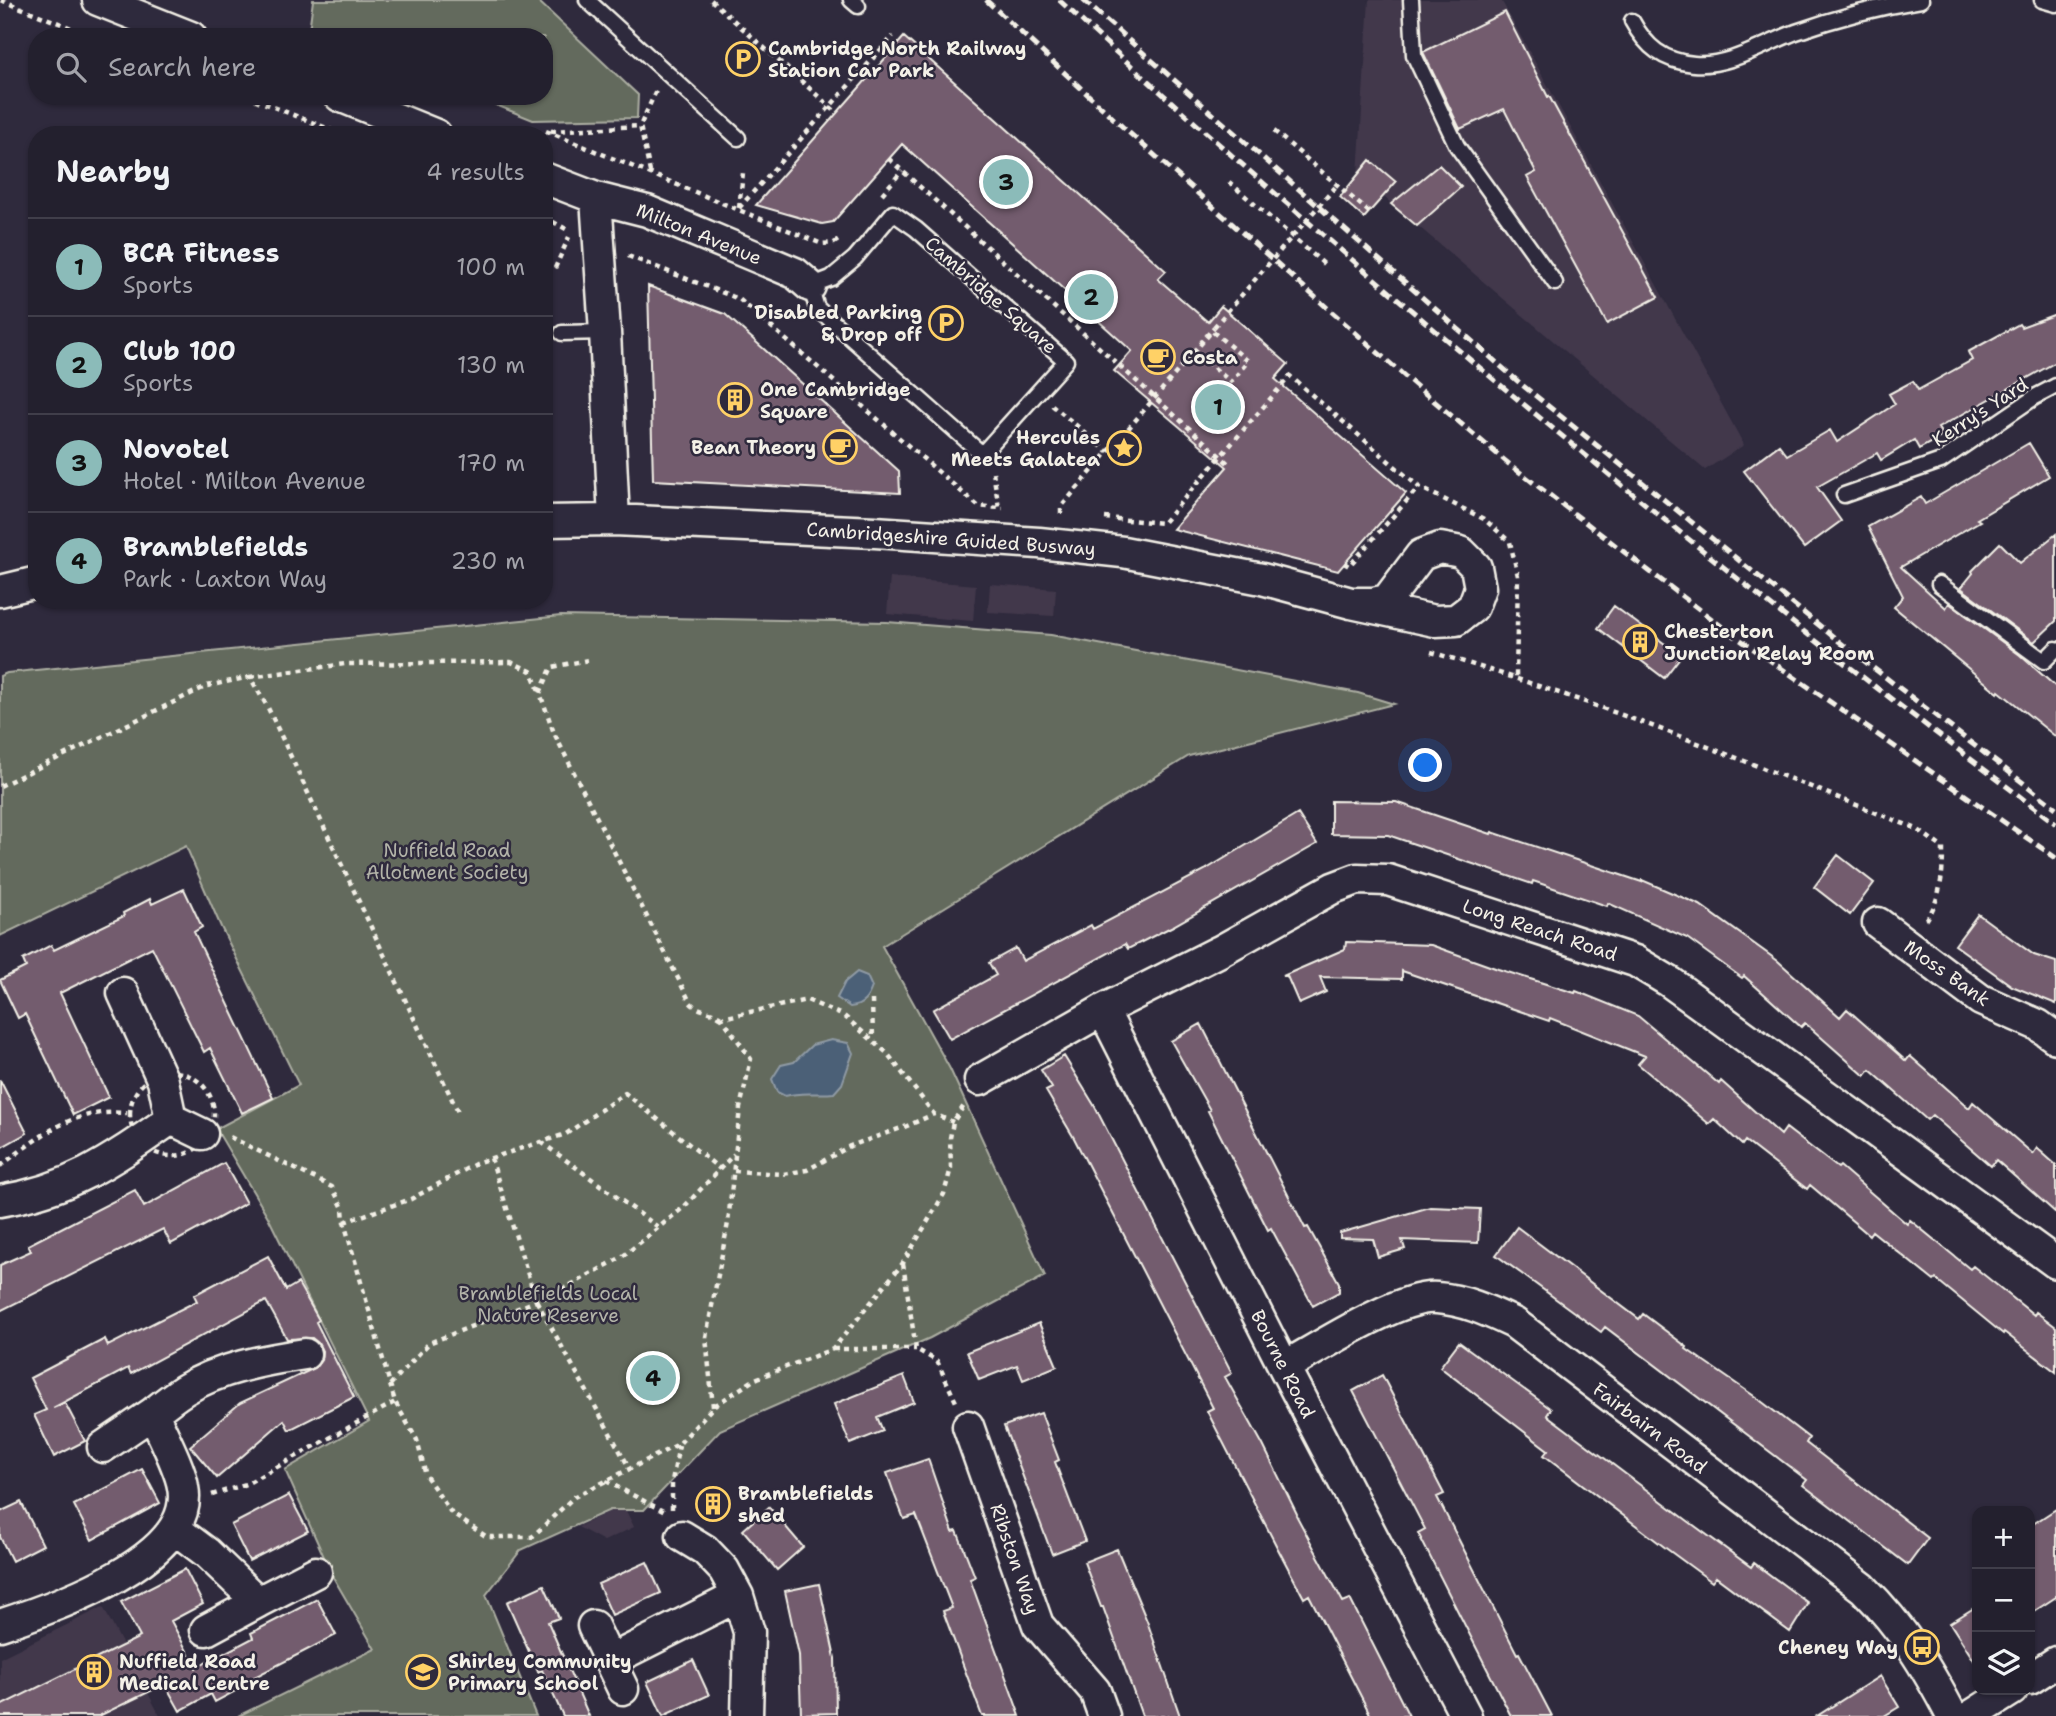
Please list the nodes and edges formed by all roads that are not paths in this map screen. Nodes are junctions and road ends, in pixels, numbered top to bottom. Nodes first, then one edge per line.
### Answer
1 (98, 0) edge
2 (587, 0) edge
3 (1411, 0) edge
4 (1920, 0) edge
5 (2042, 0) edge
6 (2056, 4) edge
7 (1632, 21) dead end
8 (168, 28) edge
9 (362, 105) edge
10 (414, 126) edge
11 (738, 138) dead end
12 (553, 181) edge
13 (596, 198) junction
14 (1555, 283) dead end
15 (810, 286) junction
16 (605, 332) junction
17 (562, 333) dead end
18 (2056, 386) edge
19 (1844, 495) dead end
20 (614, 520) junction
21 (553, 521) edge
22 (1408, 572) junction
23 (28, 584) edge
24 (1939, 584) dead end
25 (0, 591) edge
26 (1352, 603) junction
27 (1435, 621) junction
28 (2056, 649) edge
29 (2044, 661) junction
30 (2056, 671) edge
31 (1878, 923) dead end
32 (123, 993) dead end
33 (1103, 1010) junction
34 (2056, 1038) edge
35 (981, 1080) road end
36 (171, 1119) junction
37 (202, 1134) road end
38 (0, 1201) edge
39 (2056, 1264) edge
40 (305, 1354) dead end
41 (1284, 1367) junction
42 (153, 1413) junction
43 (968, 1426) road end
44 (103, 1447) dead end
45 (175, 1529) junction
46 (682, 1536) dead end
47 (316, 1572) dead end
48 (738, 1597) junction
49 (258, 1602) junction
50 (0, 1625) edge
51 (593, 1626) dead end
52 (206, 1630) dead end
53 (609, 1661) junction
54 (2056, 1662) edge
55 (2035, 1676) edge
56 (623, 1689) dead end
57 (2004, 1695) edge
58 (747, 1716) edge
59 (1104, 1716) edge
60 (1466, 1716) edge
61 (1952, 1716) edge
62 (1971, 1716) edge

1 - 8 street
2 - 11 lane
3 - 14 lane
4 - 7 lane
5 - 6 lane
9 - 10 street
12 - 13 street, Milton Avenue
13 - 15 street, Milton Avenue
13 - 16 street
15 - 15 lane, Cambridge Square
16 - 17 lane
16 - 20 street
18 - 19 lane, Kerry's Yard
20 - 21 street, Cambridgeshire Guided Busway
20 - 26 street, Cambridgeshire Guided Busway
22 - 26 street, Cambridgeshire Guided Busway
22 - 27 street
22 - 27 street, Cambridgeshire Guided Busway
23 - 25 street
24 - 29 lane
26 - 27 street, Cambridgeshire Guided Busway
28 - 29 lane
29 - 30 lane
31 - 34 street, Moss Bank
32 - 36 street
33 - 35 street, Long Reach Road
33 - 39 street, Long Reach Road
33 - 41 street, Bourne Road
36 - 37 street
36 - 38 street
40 - 42 street
41 - 60 street, Bourne Road
41 - 61 street, Fairbairn Road
42 - 44 street
42 - 45 street
43 - 59 street, Ribston Way
45 - 49 street
45 - 50 street
46 - 48 street
47 - 49 street
48 - 53 street
48 - 58 street
49 - 52 street
51 - 53 street
53 - 56 street
54 - 55 street
57 - 62 street

